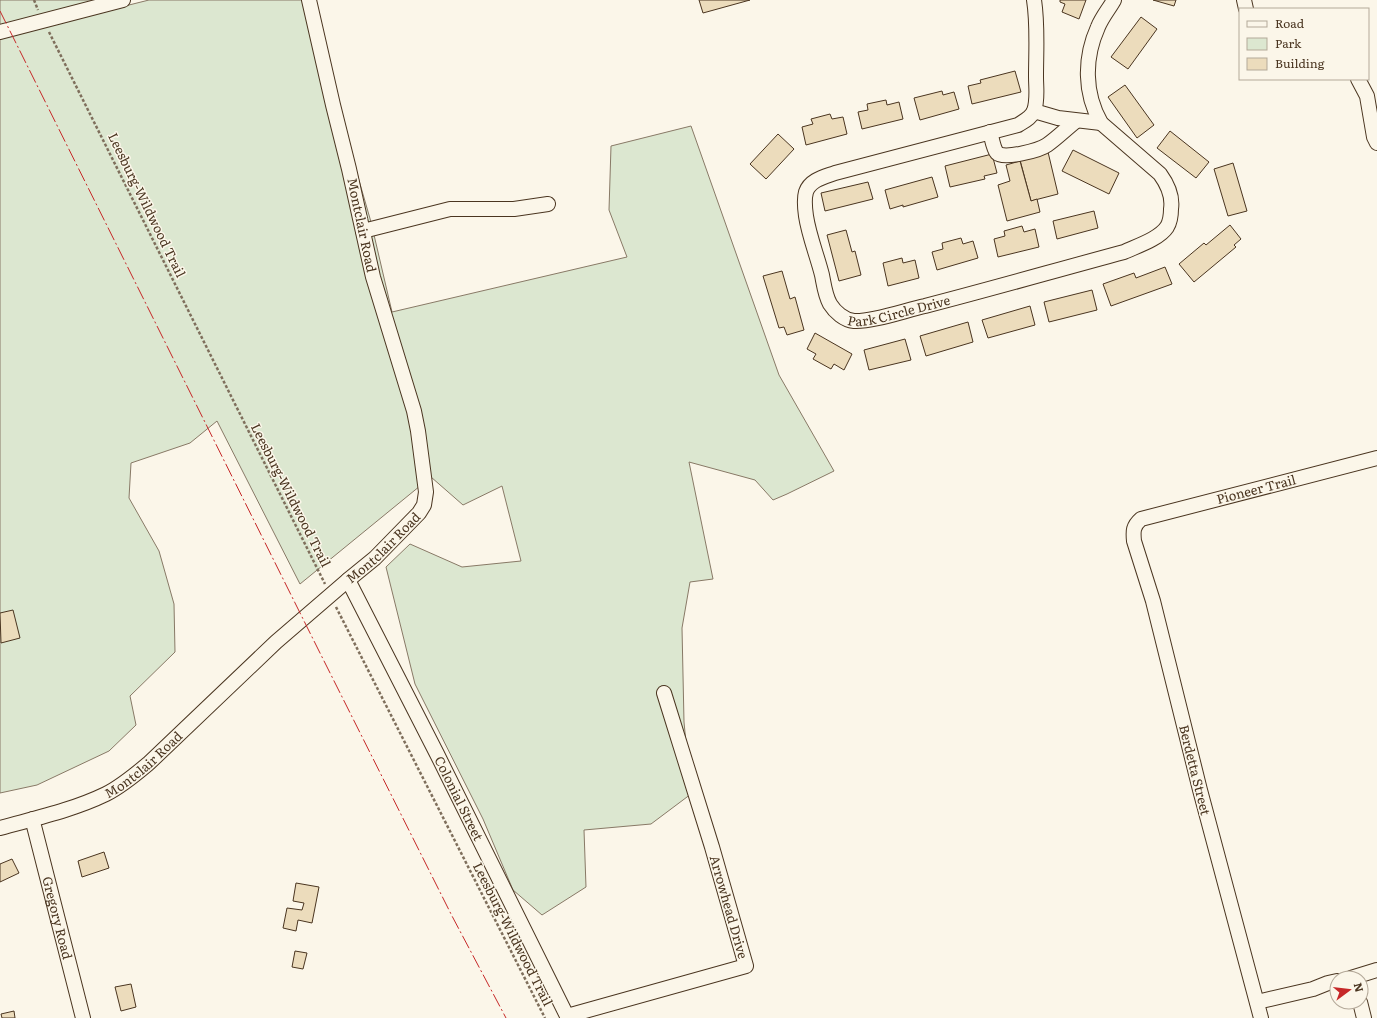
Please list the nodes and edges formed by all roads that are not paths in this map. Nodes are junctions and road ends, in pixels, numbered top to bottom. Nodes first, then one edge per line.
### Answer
1 (123, 0) edge
2 (309, 0) edge
3 (1034, 0) edge
4 (1114, 0) edge
5 (0, 32) edge
6 (1359, 80) edge
7 (1034, 111) junction
8 (1076, 121) junction
9 (1101, 123) junction
10 (990, 132) junction
11 (1377, 143) edge
12 (548, 204) dead end
13 (363, 231) junction
14 (1377, 458) edge
15 (1136, 523) joint
16 (348, 580) junction
17 (664, 693) dead end
18 (33, 818) junction
19 (0, 828) edge
20 (1329, 983) edge
21 (1256, 1002) junction
22 (567, 1017) edge
23 (83, 1018) edge
24 (1261, 1018) edge

1 - 5 street
2 - 13 street, Montclair Road
3 - 7 street
4 - 9 street, Park Circle Drive
6 - 11 street
7 - 8 street
7 - 10 street, Park Circle Drive
8 - 9 street
8 - 10 street
9 - 10 street, Park Circle Drive
12 - 13 street
13 - 16 street, Montclair Road
14 - 15 street, Pioneer Trail
15 - 21 street, Berdetta Street
16 - 18 street, Montclair Road
16 - 22 street, Colonial Street
17 - 22 street, Arrowhead Drive
18 - 19 street, Montclair Road
18 - 23 street, Gregory Road
20 - 21 street
21 - 24 street, Berdetta Street

